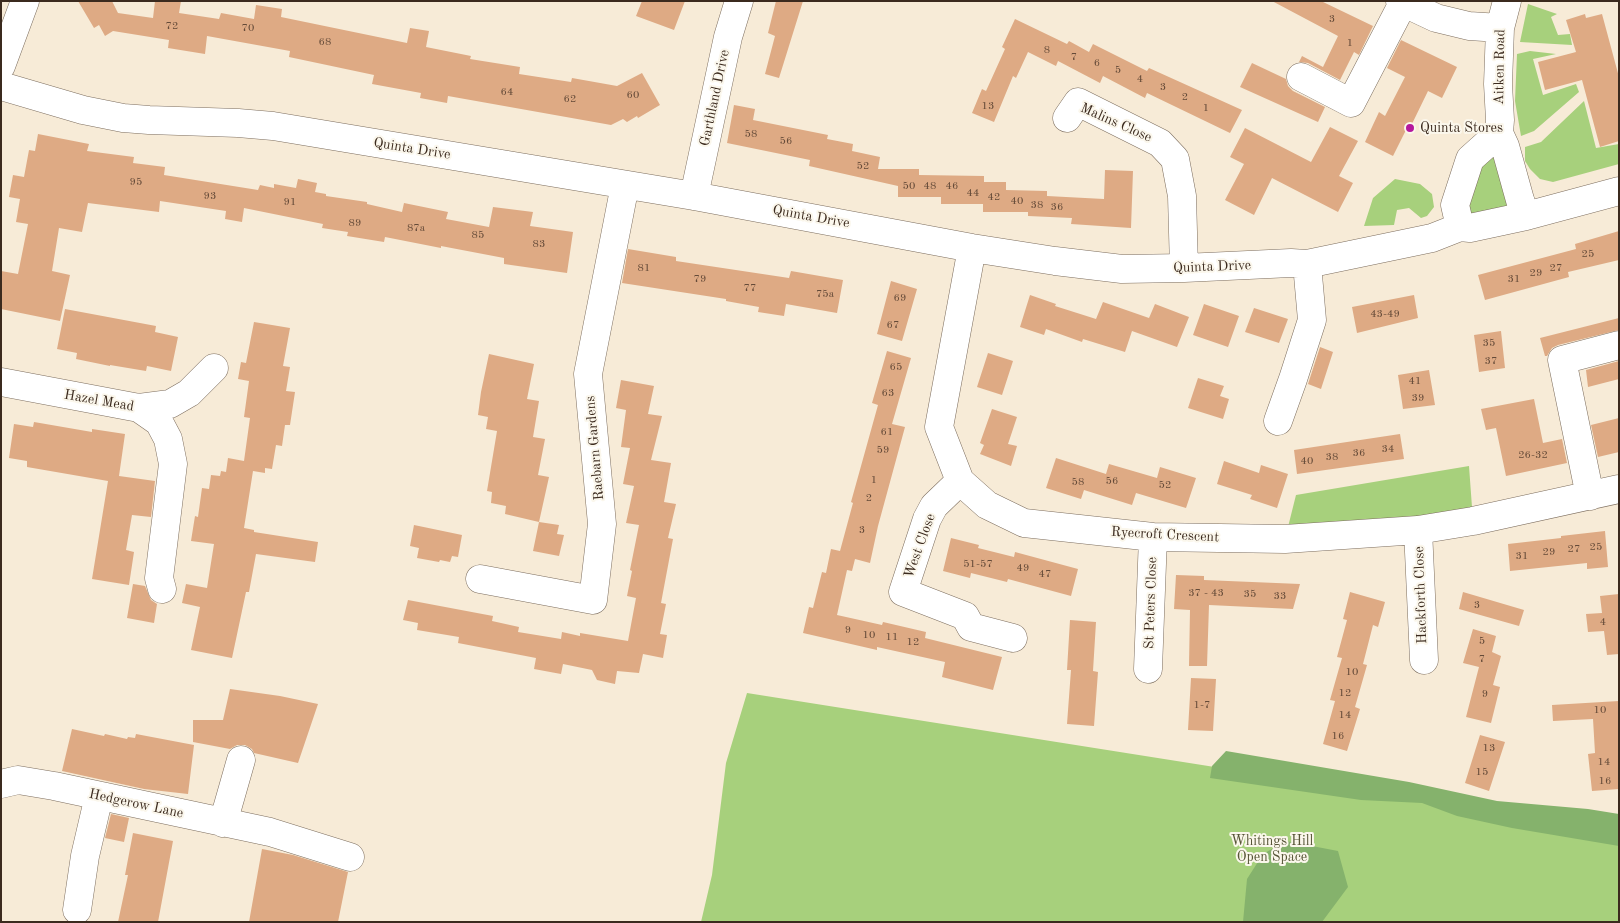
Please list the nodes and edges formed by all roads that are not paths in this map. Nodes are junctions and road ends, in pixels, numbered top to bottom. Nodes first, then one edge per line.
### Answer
1 (25, 1) edge
2 (739, 1) edge
3 (1506, 1) edge
4 (1401, 2) edge
5 (1500, 28) junction
6 (1, 66) edge
7 (1300, 77) dead end
8 (1, 86) edge
9 (1067, 118) dead end
10 (1499, 133) junction
11 (625, 185) junction
12 (1619, 191) edge
13 (694, 196) junction
14 (1526, 216) junction
15 (1460, 227) junction
16 (972, 248) junction
17 (1307, 264) junction
18 (1184, 268) junction
19 (1619, 345) edge
20 (214, 368) dead end
21 (1, 382) edge
22 (139, 408) junction
23 (1278, 421) dead end
24 (960, 480) junction
25 (1619, 489) edge
26 (1590, 496) junction
27 (1418, 530) junction
28 (1153, 537) junction
29 (480, 579) dead end
30 (162, 589) dead end
31 (1013, 638) dead end
32 (1424, 660) dead end
33 (1148, 669) dead end
34 (241, 760) dead end
35 (1, 784) edge
36 (99, 796) junction
37 (223, 823) junction
38 (350, 857) dead end
39 (76, 910) dead end

1 - 6 street
2 - 13 street, Garthland Drive
3 - 5 street, Aitken Road
4 - 5 street
4 - 7 street
5 - 10 street, Aitken Road
8 - 11 street, Quinta Drive
9 - 18 street, Malins Close
10 - 14 street, Aitken Road
10 - 15 street
11 - 13 street, Quinta Drive
11 - 29 street, Raebarn Gardens
12 - 14 street, Quinta Drive
13 - 16 street, Quinta Drive
14 - 15 street, Quinta Drive
15 - 17 street, Quinta Drive
16 - 18 street, Quinta Drive
16 - 24 street, Ryecroft Crescent
17 - 18 street, Quinta Drive
17 - 23 street
19 - 26 street
20 - 22 street, Hazel Mead
21 - 22 street, Hazel Mead
22 - 30 street
24 - 28 street, Ryecroft Crescent
24 - 31 street, West Close
25 - 26 street, Ryecroft Crescent
26 - 27 street, Ryecroft Crescent
27 - 28 street, Ryecroft Crescent
27 - 32 street, Hackforth Close
28 - 33 street, St Peters Close
34 - 37 street
35 - 36 street, Hedgerow Lane
36 - 37 street, Hedgerow Lane
36 - 39 street
37 - 38 street, Hedgerow Lane

